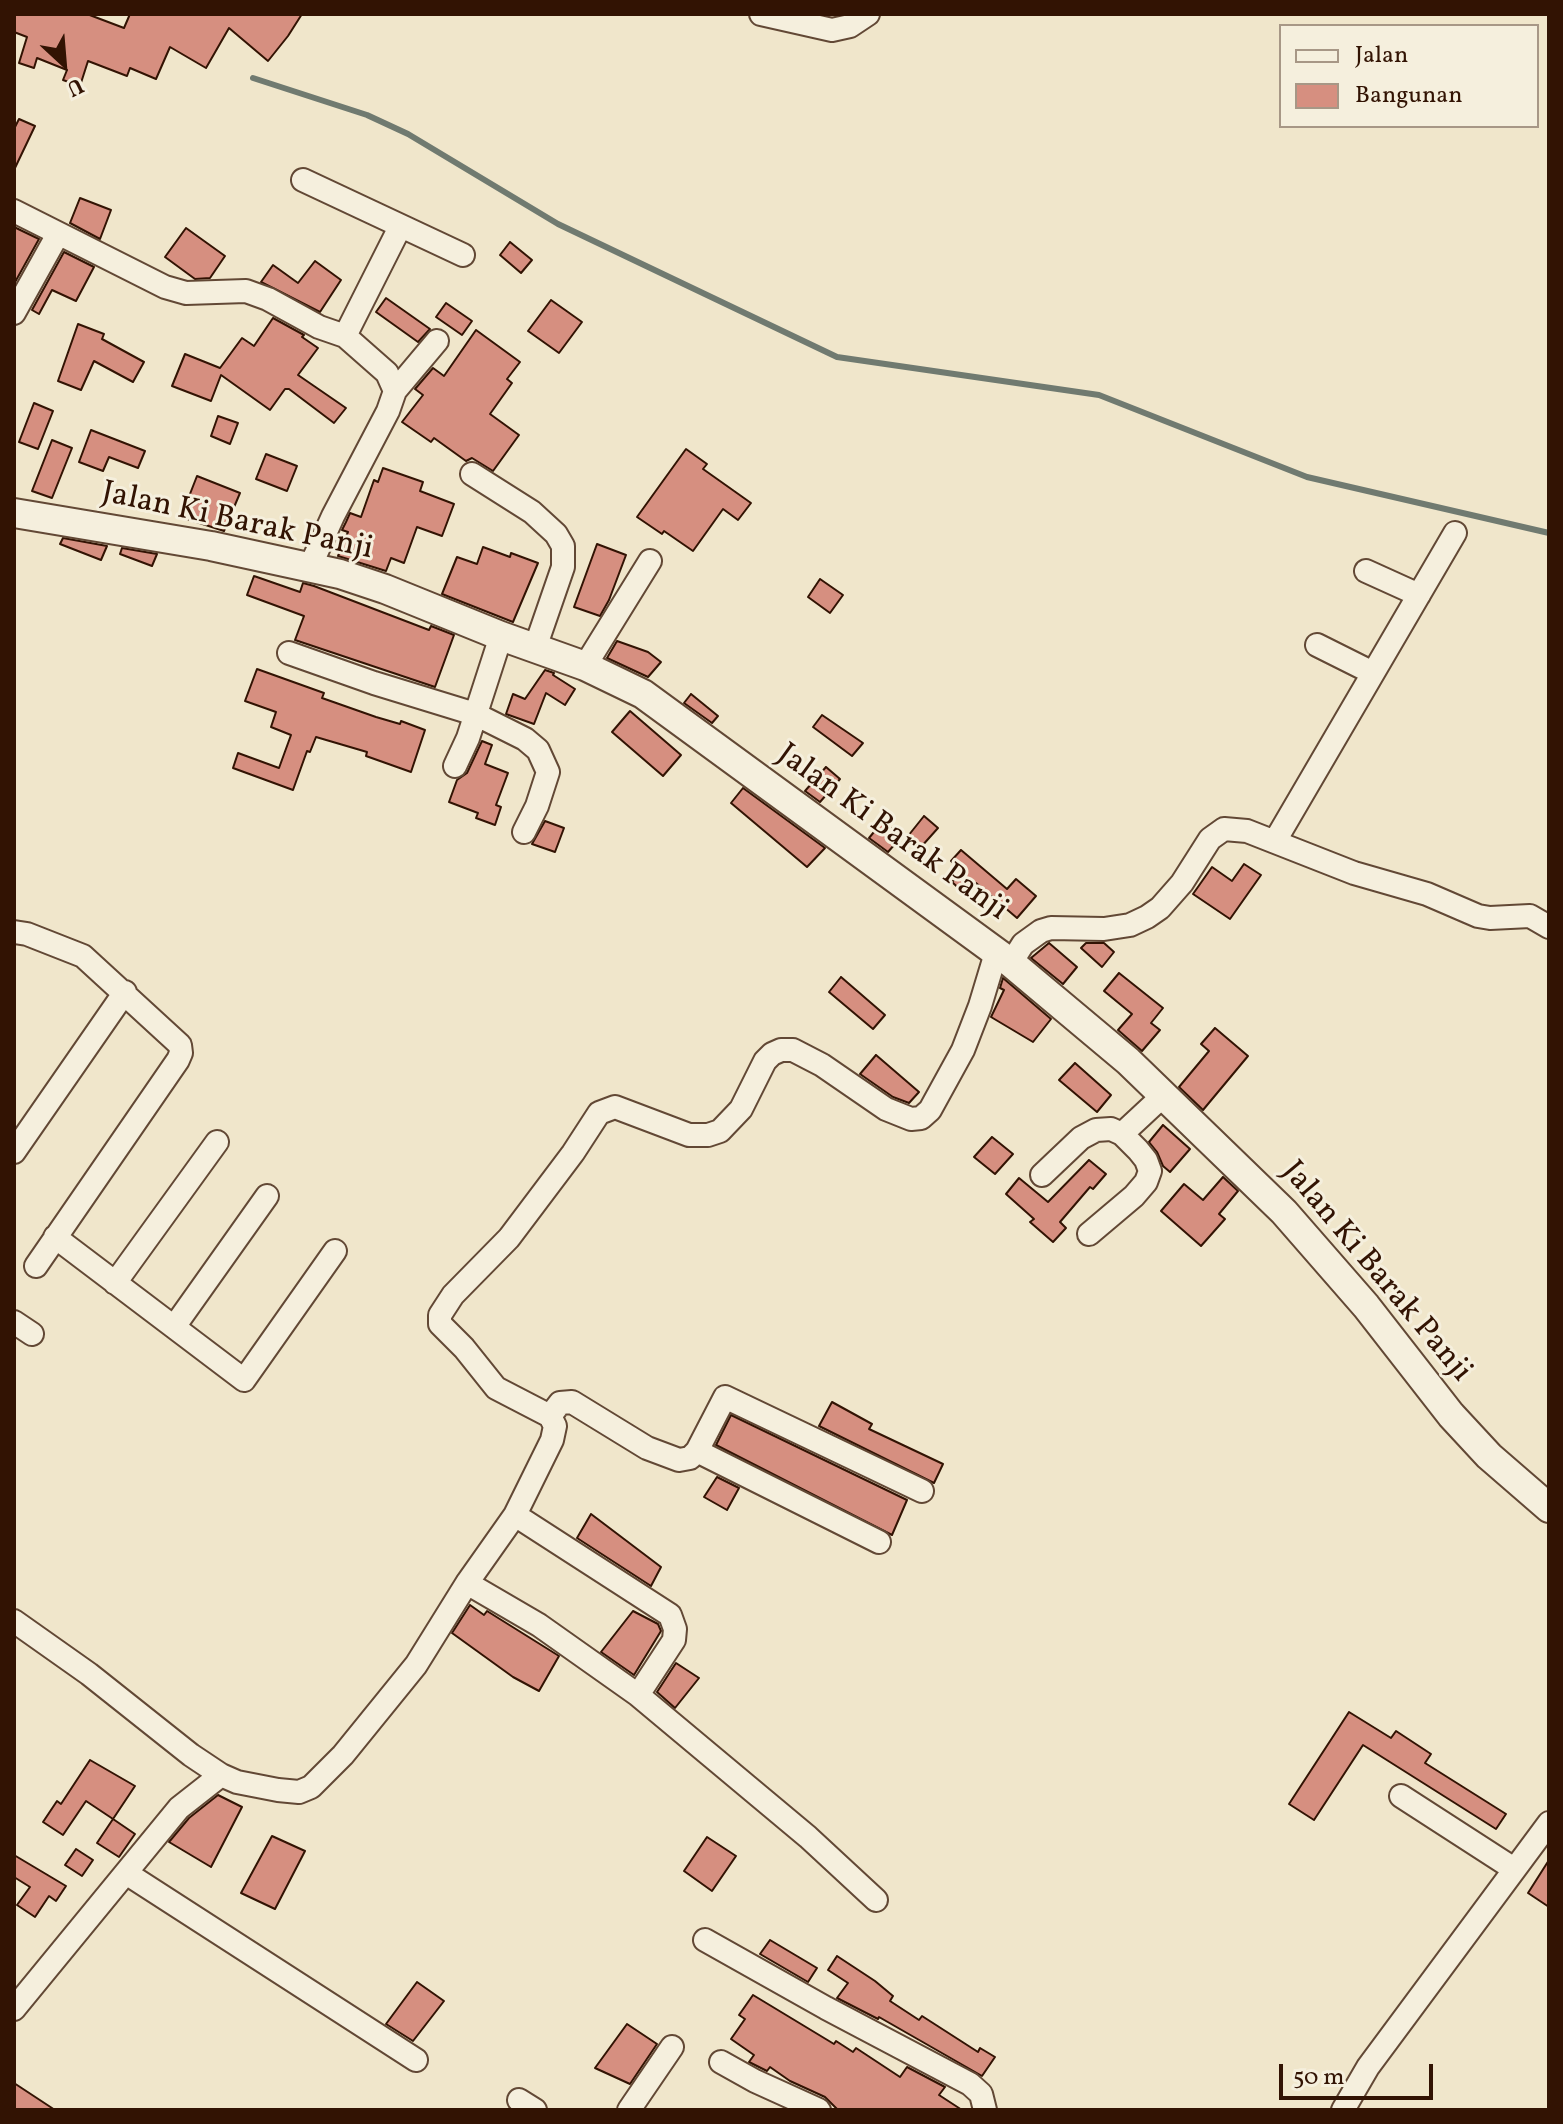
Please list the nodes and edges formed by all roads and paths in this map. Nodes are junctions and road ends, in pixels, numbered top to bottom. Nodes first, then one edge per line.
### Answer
1 (761, 14) edge
2 (868, 14) edge
3 (303, 180) dead end
4 (14, 211) edge
5 (400, 227) junction
6 (58, 234) junction
7 (463, 255) dead end
8 (14, 313) edge
9 (345, 336) junction
10 (437, 341) dead end
11 (395, 391) junction
12 (472, 474) dead end
13 (14, 513) edge
14 (1455, 533) dead end
15 (650, 561) dead end
16 (310, 567) junction
17 (1366, 571) dead end
18 (1419, 595) junction
19 (501, 636) junction
20 (1317, 645) dead end
21 (535, 648) junction
22 (289, 653) dead end
23 (585, 666) junction
24 (1373, 673) junction
25 (475, 714) junction
26 (455, 766) dead end
27 (524, 832) dead end
28 (1275, 841) junction
29 (1549, 927) edge
30 (14, 932) edge
31 (1004, 958) junction
32 (125, 992) junction
33 (1165, 1094) junction
34 (1122, 1134) junction
35 (217, 1142) dead end
36 (14, 1152) edge
37 (1042, 1175) dead end
38 (267, 1196) dead end
39 (1089, 1234) dead end
40 (55, 1237) junction
41 (335, 1251) dead end
42 (36, 1266) dead end
43 (115, 1283) junction
44 (174, 1327) junction
45 (550, 1416) junction
46 (697, 1451) junction
47 (922, 1491) dead end
48 (1549, 1508) edge
49 (515, 1515) junction
50 (879, 1542) dead end
51 (467, 1583) junction
52 (14, 1621) edge
53 (638, 1695) junction
54 (221, 1775) junction
55 (1401, 1796) dead end
56 (1545, 1834) edge
57 (1514, 1869) junction
58 (126, 1873) junction
59 (876, 1900) dead end
60 (705, 1940) dead end
61 (14, 2009) edge
62 (672, 2047) dead end
63 (416, 2060) dead end
64 (721, 2062) dead end
65 (629, 2110) edge
66 (819, 2110) edge
67 (985, 2110) edge
68 (1343, 2110) edge

1 - 2 street
3 - 5 street
4 - 6 street
5 - 7 street
5 - 9 street
6 - 8 street
6 - 9 street
9 - 11 street
10 - 11 street
11 - 16 street
12 - 21 street
13 - 16 street, Jalan Ki Barak Panji
14 - 18 street
15 - 23 street
16 - 19 street, Jalan Ki Barak Panji
17 - 18 street
18 - 24 street
19 - 21 street, Jalan Ki Barak Panji
19 - 25 street
20 - 24 street
21 - 23 street, Jalan Ki Barak Panji
22 - 25 street
23 - 31 street, Jalan Ki Barak Panji
24 - 28 street
25 - 26 street
25 - 27 street
28 - 29 street
28 - 31 street
30 - 32 street
31 - 33 street, Jalan Ki Barak Panji
31 - 45 street
32 - 36 street
32 - 40 street
33 - 34 street
33 - 48 street, Jalan Ki Barak Panji
34 - 37 street
34 - 39 street
35 - 43 street
38 - 44 street
40 - 42 street
40 - 43 street
41 - 44 street
43 - 44 street
45 - 46 street
45 - 49 street
46 - 47 street
46 - 50 street
49 - 51 street
49 - 53 street
51 - 53 street
51 - 54 street
52 - 54 street
53 - 59 street
54 - 58 street
55 - 57 street
56 - 57 street
57 - 68 street
58 - 61 street
58 - 63 street
60 - 67 street
62 - 65 street
64 - 66 street

